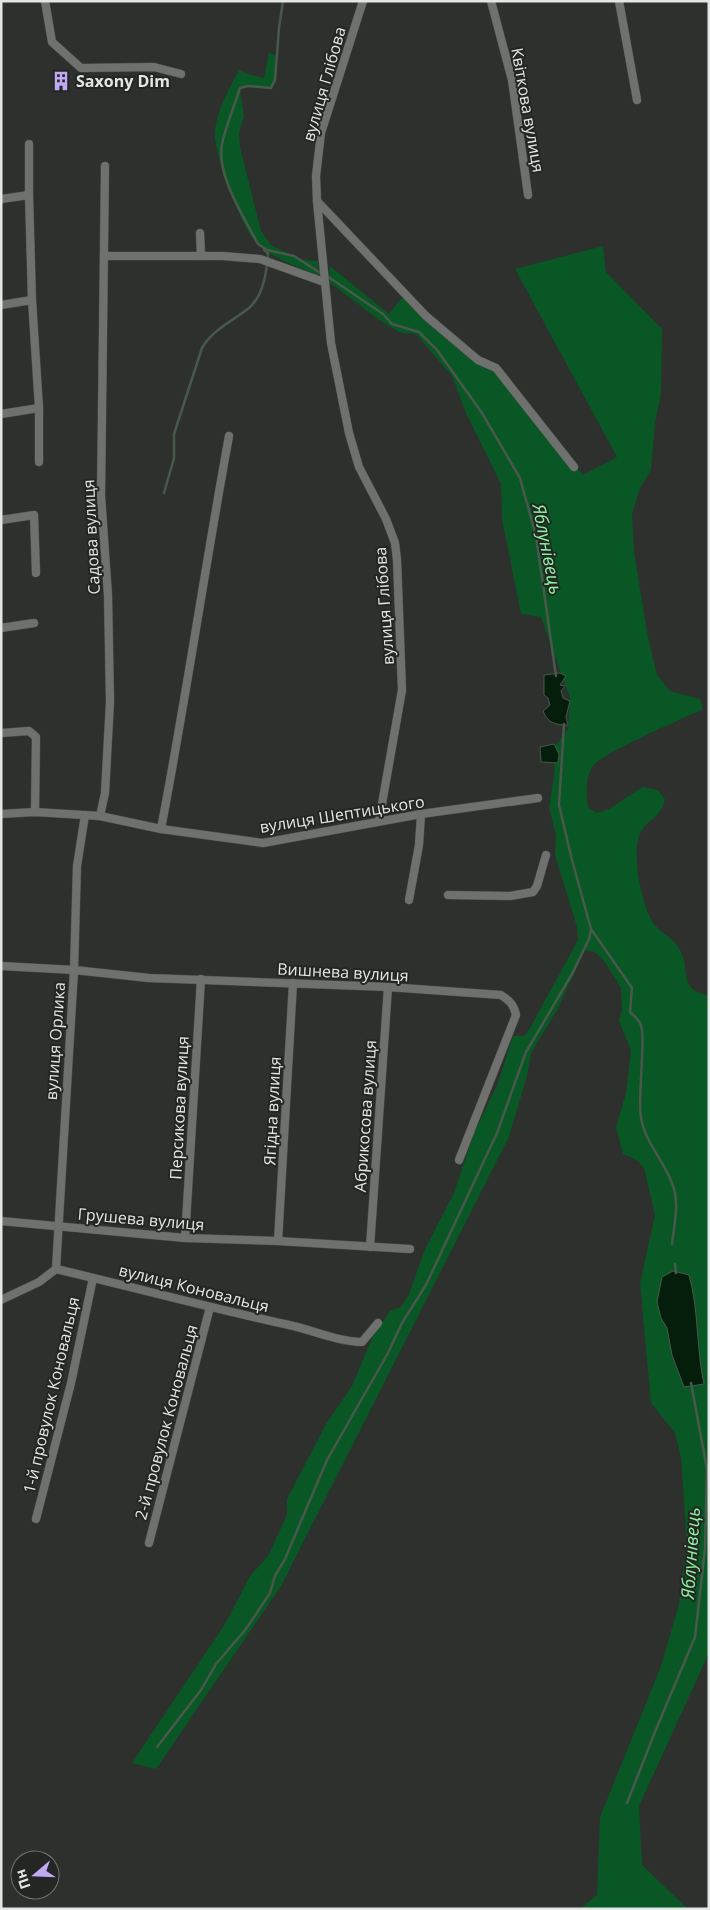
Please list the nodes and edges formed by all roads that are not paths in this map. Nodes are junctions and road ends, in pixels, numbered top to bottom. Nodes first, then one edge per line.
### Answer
1 (45, 1) edge
2 (363, 1) edge
3 (491, 1) edge
4 (619, 1) edge
5 (181, 74) dead end
6 (637, 100) dead end
7 (29, 144) dead end
8 (105, 166) dead end
9 (29, 195) junction
10 (528, 196) dead end
11 (1, 199) edge
12 (317, 201) junction
13 (200, 233) dead end
14 (104, 256) junction
15 (201, 256) junction
16 (324, 280) junction
17 (32, 300) junction
18 (1, 306) edge
19 (39, 408) junction
20 (1, 414) edge
21 (229, 436) dead end
22 (39, 462) dead end
23 (574, 467) dead end
24 (1, 520) edge
25 (36, 573) dead end
26 (34, 623) dead end
27 (1, 628) edge
28 (1, 734) edge
29 (538, 798) dead end
30 (36, 812) junction
31 (1, 814) edge
32 (421, 814) junction
33 (85, 815) junction
34 (100, 816) junction
35 (379, 821) junction
36 (161, 829) junction
37 (546, 855) dead end
38 (448, 896) dead end
39 (409, 900) dead end
40 (1, 966) edge
41 (74, 970) junction
42 (201, 979) junction
43 (293, 983) junction
44 (388, 987) junction
45 (459, 1160) dead end
46 (1, 1221) edge
47 (56, 1225) junction
48 (186, 1238) junction
49 (278, 1240) junction
50 (370, 1247) junction
51 (410, 1249) dead end
52 (56, 1269) junction
53 (93, 1278) junction
54 (1, 1300) edge
55 (210, 1307) junction
56 (378, 1323) dead end
57 (36, 1518) dead end
58 (149, 1543) dead end

1 - 5 street
2 - 12 street, вулиця Глібова
3 - 10 street, Квіткова вулиця
4 - 6 street
7 - 9 street
8 - 14 street, Садова вулиця
9 - 11 street
9 - 17 street
12 - 16 street, вулиця Глібова
12 - 23 street
13 - 15 street
14 - 15 street
14 - 34 street, Садова вулиця
15 - 16 street
16 - 35 street, вулиця Глібова
17 - 18 street
17 - 19 street
19 - 20 street
19 - 22 street
21 - 36 street
24 - 25 street
26 - 27 street
28 - 30 street
29 - 32 street, вулиця Шептицького
30 - 31 street, вулиця Шептицького
30 - 33 street, вулиця Шептицького
32 - 35 street, вулиця Шептицького
32 - 39 street
33 - 34 street, вулиця Шептицького
33 - 41 street, вулиця Орлика
34 - 36 street, вулиця Шептицького
35 - 36 street, вулиця Шептицького
37 - 38 street
40 - 41 street, Вишнева вулиця
41 - 42 street, Вишнева вулиця
41 - 47 street, вулиця Орлика
42 - 43 street, Вишнева вулиця
42 - 48 street, Персикова вулиця
43 - 44 street, Вишнева вулиця
43 - 49 street, Ягідна вулиця
44 - 45 street, Вишнева вулиця
44 - 50 street, Абрикосова вулиця
46 - 47 street, Грушева вулиця
47 - 48 street, Грушева вулиця
47 - 52 street, вулиця Орлика
48 - 49 street, Грушева вулиця
49 - 50 street, Грушева вулиця
50 - 51 street, Грушева вулиця
52 - 53 street, вулиця Коновальця
52 - 54 street
53 - 55 street, вулиця Коновальця
53 - 57 street, 1-й провулок Коновальця
55 - 56 street, вулиця Коновальця
55 - 58 street, 2-й провулок Коновальця

